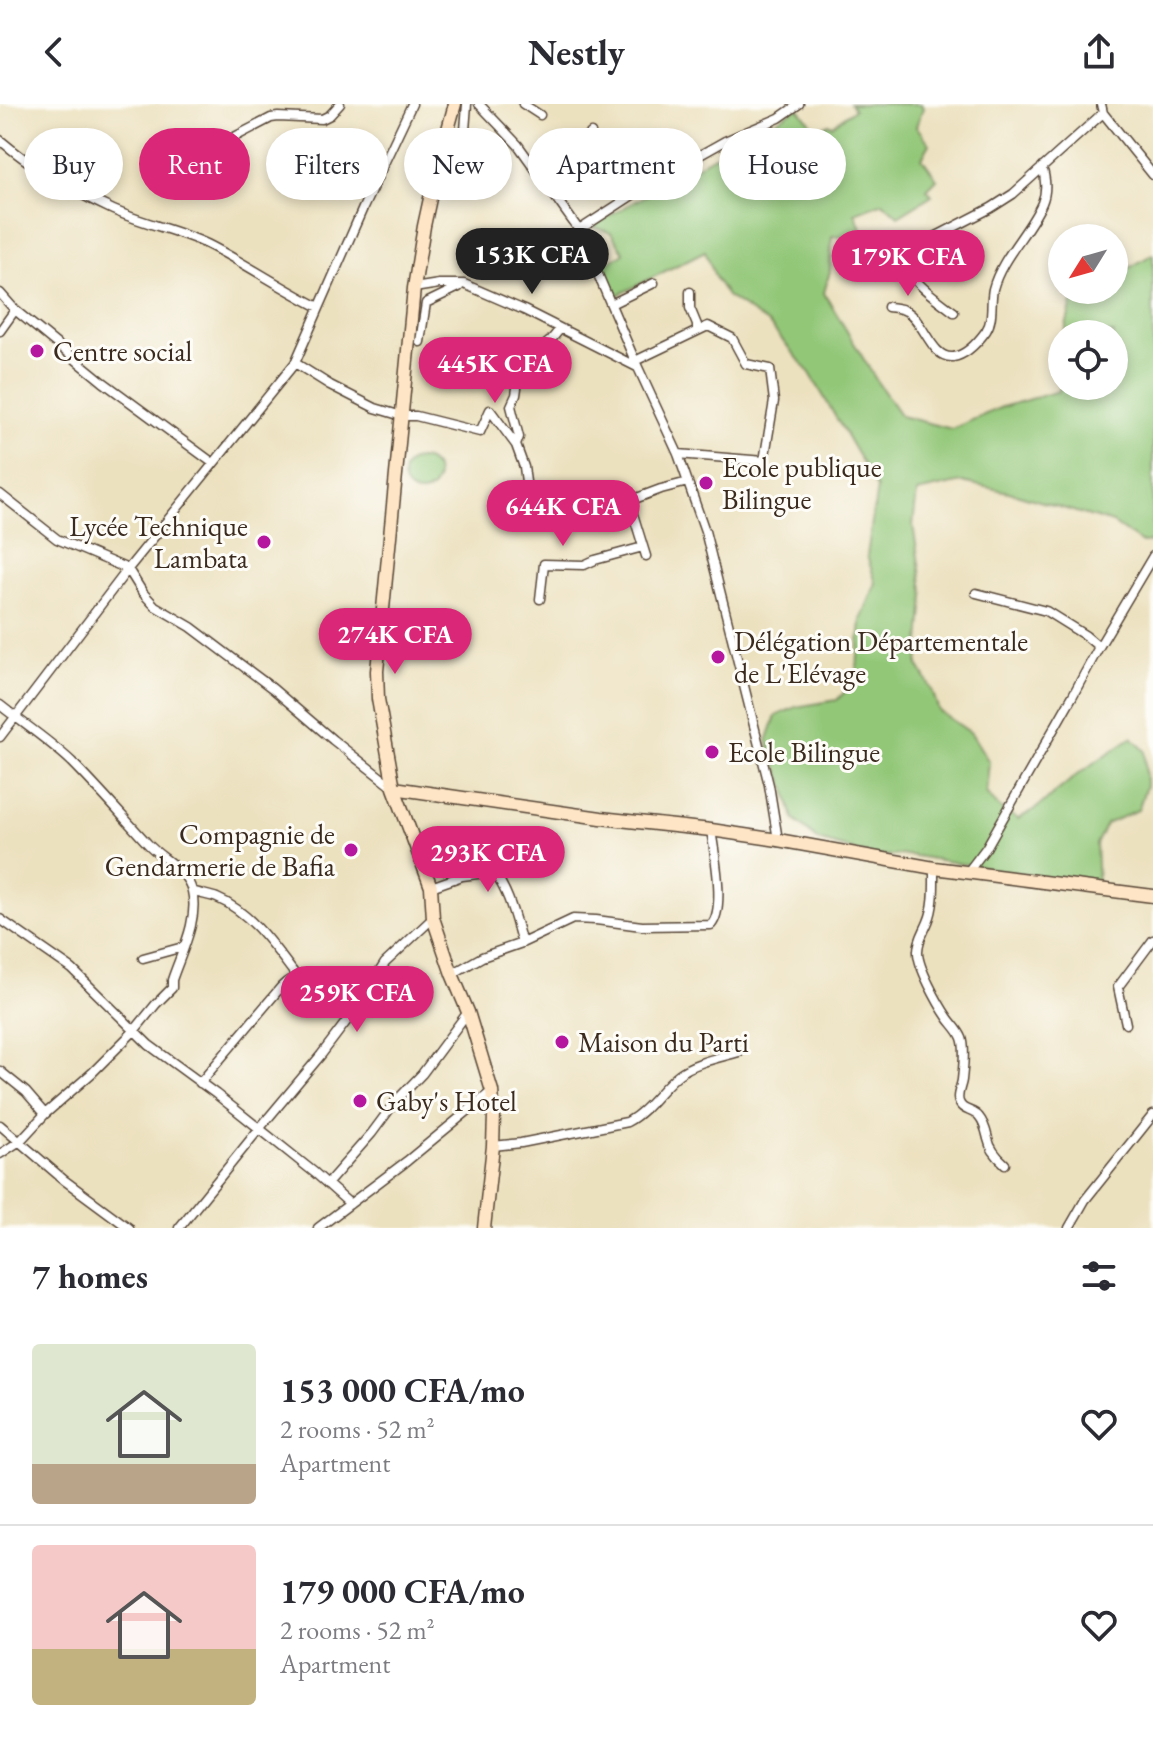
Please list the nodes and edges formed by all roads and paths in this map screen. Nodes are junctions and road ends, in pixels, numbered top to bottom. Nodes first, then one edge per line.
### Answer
1 (340, 104) edge
2 (412, 104) edge
3 (455, 104) edge
4 (467, 104) edge
5 (479, 104) edge
6 (523, 104) edge
7 (799, 104) edge
8 (1102, 108) edge
9 (540, 115) dead end
10 (465, 128) edge
11 (250, 129) edge
12 (0, 140) edge
13 (528, 158) edge
14 (1042, 167) junction
15 (1153, 175) edge
16 (558, 200) edge
17 (579, 230) junction
18 (899, 254) junction
19 (861, 275) dead end
20 (654, 283) dead end
21 (464, 284) junction
22 (414, 288) junction
23 (690, 292) dead end
24 (0, 293) edge
25 (611, 304) junction
26 (319, 307) junction
27 (888, 307) dead end
28 (15, 310) junction
29 (954, 312) dead end
30 (560, 329) junction
31 (0, 331) edge
32 (697, 331) junction
33 (420, 342) dead end
34 (295, 363) junction
35 (636, 364) junction
36 (402, 416) junction
37 (516, 445) junction
38 (678, 454) junction
39 (213, 463) junction
40 (688, 482) junction
41 (0, 494) edge
42 (529, 504) dead end
43 (1153, 556) edge
44 (128, 569) junction
45 (976, 593) dead end
46 (540, 599) dead end
47 (1099, 647) junction
48 (0, 705) edge
49 (15, 717) junction
50 (0, 737) edge
51 (394, 788) junction
52 (711, 830) junction
53 (778, 840) junction
54 (934, 868) junction
55 (967, 873) junction
56 (431, 887) junction
57 (192, 891) junction
58 (1153, 896) edge
59 (433, 918) junction
60 (0, 919) edge
61 (1153, 940) edge
62 (522, 943) junction
63 (183, 947) junction
64 (143, 958) dead end
65 (452, 974) junction
66 (297, 977) junction
67 (355, 1010) junction
68 (468, 1012) junction
69 (1126, 1024) dead end
70 (134, 1031) junction
71 (739, 1052) dead end
72 (0, 1071) edge
73 (200, 1083) junction
74 (492, 1091) junction
75 (45, 1114) junction
76 (1153, 1115) edge
77 (0, 1125) edge
78 (259, 1129) junction
79 (20, 1141) junction
80 (493, 1146) junction
81 (0, 1154) edge
82 (1005, 1164) dead end
83 (327, 1184) junction
84 (350, 1204) junction
85 (129, 1228) edge
86 (179, 1228) edge
87 (318, 1228) edge
88 (484, 1228) edge
89 (1069, 1228) edge

1 - 11 street
2 - 26 street
3 - 22 main road
4 - 10 street
5 - 13 street
6 - 9 street
7 - 17 street
8 - 14 street
8 - 15 street
12 - 26 street
14 - 18 street
14 - 27 street
16 - 17 street
17 - 25 street
18 - 19 street
18 - 29 street
20 - 25 street
21 - 22 street
21 - 30 street
21 - 33 street
22 - 36 main road
23 - 32 street
24 - 28 street
25 - 35 street
26 - 34 street
28 - 31 street
28 - 39 street
30 - 35 street
30 - 37 street
32 - 35 street
32 - 38 street
34 - 36 street
34 - 39 street
35 - 38 street
36 - 37 street
36 - 51 main road
37 - 42 street
38 - 40 street
39 - 44 street
40 - 46 street
40 - 53 street
41 - 44 street
43 - 47 street
44 - 49 street
44 - 51 street
45 - 47 street
47 - 55 street
48 - 49 street
49 - 50 street
49 - 57 street
51 - 52 main road
51 - 56 main road
52 - 53 main road
52 - 62 street
53 - 54 main road
54 - 55 main road
54 - 82 street
55 - 58 main road
56 - 59 main road
56 - 62 street
57 - 63 street
57 - 66 street
59 - 65 main road
59 - 67 street
60 - 70 street
61 - 69 street
62 - 65 street
63 - 64 street
63 - 70 street
65 - 68 main road
66 - 67 street
66 - 73 street
67 - 78 street
68 - 74 main road
68 - 83 street
70 - 73 street
70 - 75 street
71 - 80 street
72 - 75 street
73 - 78 street
74 - 80 main road
74 - 84 street
75 - 79 street
76 - 89 street
77 - 79 street
78 - 83 street
78 - 86 street
79 - 81 street
79 - 85 street
80 - 88 main road
83 - 84 street
84 - 87 street

